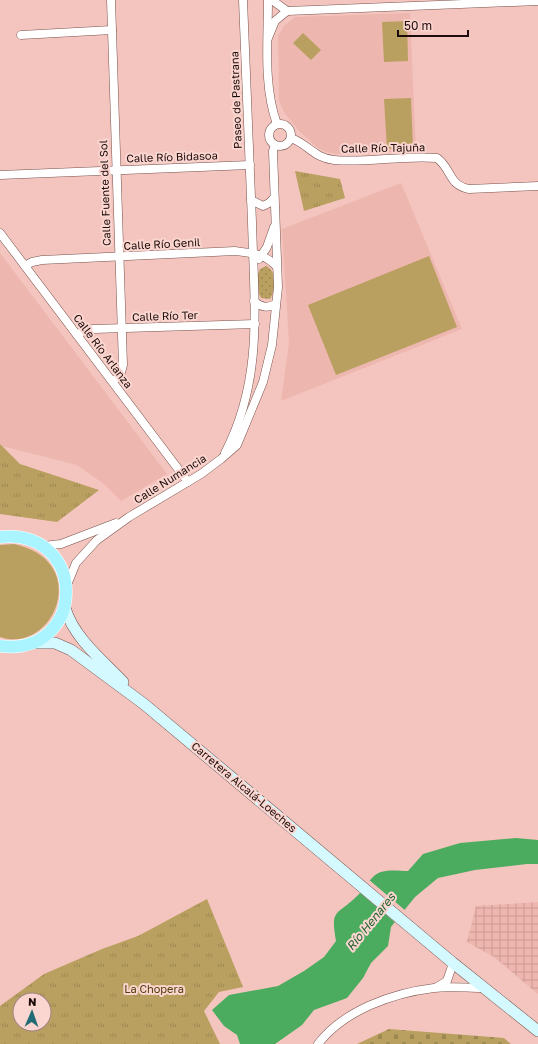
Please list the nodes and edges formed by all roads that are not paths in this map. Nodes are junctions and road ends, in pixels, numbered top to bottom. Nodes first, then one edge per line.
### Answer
1 (111, 0) edge
2 (242, 0) edge
3 (268, 0) edge
4 (272, 0) edge
5 (471, 1) edge
6 (538, 1) edge
7 (287, 10) junction
8 (112, 30) junction
9 (21, 35) dead end
10 (268, 38) junction
11 (277, 124) junction
12 (290, 138) junction
13 (275, 145) junction
14 (250, 165) junction
15 (116, 171) junction
16 (0, 175) edge
17 (538, 186) edge
18 (274, 198) junction
19 (251, 200) junction
20 (275, 226) junction
21 (0, 233) edge
22 (252, 253) junction
23 (118, 256) junction
24 (262, 256) junction
25 (253, 264) junction
26 (25, 266) junction
27 (277, 267) junction
28 (254, 301) junction
29 (276, 304) junction
30 (255, 324) junction
31 (121, 329) junction
32 (77, 335) junction
33 (113, 381) junction
34 (221, 459) junction
35 (188, 482) junction
36 (130, 518) junction
37 (0, 538) edge
38 (43, 546) junction
39 (67, 585) junction
40 (65, 608) junction
41 (34, 643) junction
42 (0, 646) edge
43 (144, 704) junction
44 (451, 961) junction
45 (434, 988) junction
46 (483, 988) junction
47 (538, 1031) edge
48 (318, 1044) edge

1 - 8 street, Calle Fuente del Sol
2 - 14 street, Paseo de Pastrana
3 - 10 street
4 - 7 street
5 - 6 street
5 - 7 street
7 - 10 street
8 - 9 street
8 - 15 street, Calle Fuente del Sol
10 - 11 street
11 - 12 street
11 - 13 street
12 - 13 street
12 - 17 street, Calle Río Tajuña
13 - 18 street
14 - 15 street, Calle Río Bidasoa
14 - 19 street, Paseo de Pastrana
15 - 16 street, Calle Río Bidasoa
15 - 23 street, Calle Fuente del Sol
18 - 19 street
18 - 20 street
19 - 22 street, Paseo de Pastrana
20 - 24 street
20 - 27 street
21 - 26 street, Calle Río Arlanza
22 - 23 street, Calle Río Genil
22 - 24 street
22 - 25 street, Paseo de Pastrana
23 - 26 street, Calle Río Genil
23 - 31 street, Calle Fuente del Sol
24 - 25 street
24 - 27 street
25 - 28 street, Paseo de Pastrana
26 - 32 street, Calle Río Arlanza
27 - 29 street
28 - 29 street
28 - 30 street, Paseo de Pastrana
29 - 34 street
30 - 31 street, Calle Río Ter
30 - 34 street, Paseo de Pastrana
31 - 32 street, Calle Río Ter
31 - 33 street, Calle Fuente del Sol
32 - 33 street, Calle Río Arlanza
33 - 35 street, Calle Río Arlanza
34 - 35 street, Calle Numancia
35 - 36 street, Calle Numancia
36 - 38 street, Calle Numancia
36 - 39 street, Calle Numancia
37 - 38 main road
38 - 39 main road
39 - 40 main road
40 - 41 main road
40 - 43 main road, Carretera Alcalá-Loeches
41 - 42 main road
41 - 43 main road, Carretera Alcalá-Loeches
43 - 44 main road, Carretera Alcalá-Loeches
44 - 45 street
44 - 46 main road
45 - 46 street
45 - 48 street
46 - 47 main road

